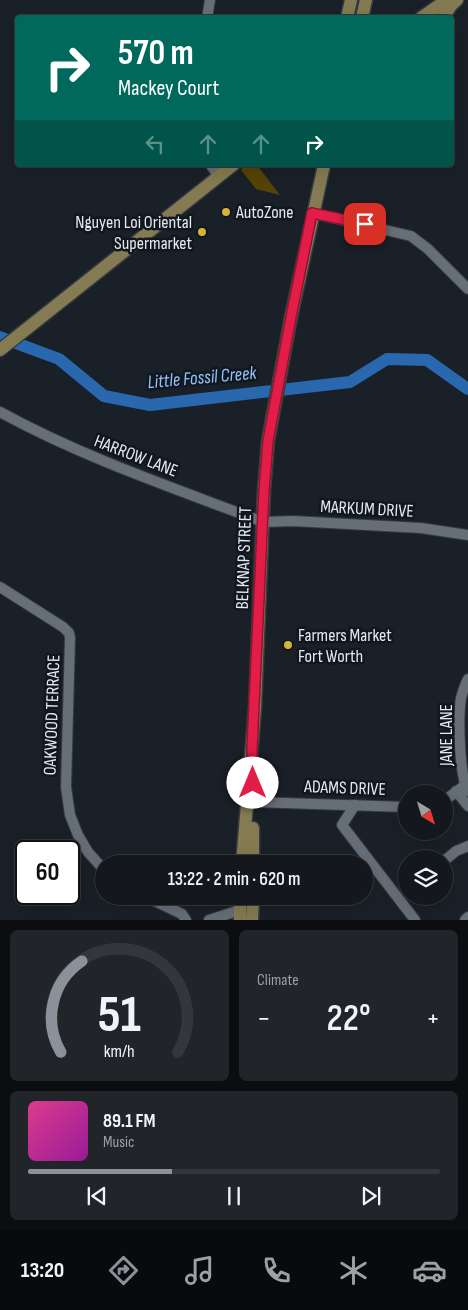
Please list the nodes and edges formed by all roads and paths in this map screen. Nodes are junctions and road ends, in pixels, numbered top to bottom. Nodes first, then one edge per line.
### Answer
1 (210, 0) edge
2 (351, 0) edge
3 (366, 0) edge
4 (454, 3) edge
5 (208, 15) edge
6 (348, 15) edge
7 (363, 15) edge
8 (425, 15) edge
9 (446, 15) edge
10 (212, 167) edge
11 (230, 167) edge
12 (324, 167) edge
13 (330, 167) edge
14 (218, 176) junction
15 (318, 189) junction
16 (312, 213) junction
17 (468, 289) edge
18 (0, 350) edge
19 (0, 412) edge
20 (263, 522) junction
21 (468, 535) edge
22 (0, 587) edge
23 (468, 679) edge
24 (252, 748) junction
25 (462, 790) edge
26 (253, 802) junction
27 (355, 805) junction
28 (468, 806) edge
29 (398, 807) edge
30 (468, 846) edge
31 (453, 854) edge
32 (243, 855) edge
33 (253, 855) edge
34 (95, 860) edge
35 (163, 905) edge
36 (252, 905) edge
37 (240, 915) edge
38 (468, 918) edge
39 (186, 920) edge
40 (208, 920) edge
41 (252, 920) edge
42 (415, 920) edge
43 (465, 920) edge

1 - 5 street
2 - 6 main road
3 - 7 main road
4 - 8 main road
4 - 9 main road
10 - 14 street
11 - 14 main road
12 - 15 main road, BELKNAP STREET
13 - 15 main road
14 - 18 main road
15 - 16 main road, BELKNAP STREET
16 - 17 street
16 - 20 main road, BELKNAP STREET
19 - 20 street, HARROW LANE
20 - 21 street, MARKUM DRIVE
20 - 24 main road, BELKNAP STREET
22 - 34 street, OAKWOOD TERRACE
23 - 25 street, JANE LANE
24 - 26 main road, BELKNAP STREET
24 - 32 main road, BELKNAP STREET
25 - 28 street
26 - 27 street, ADAMS DRIVE
26 - 33 main road, BELKNAP STREET
27 - 29 street, ADAMS DRIVE
27 - 42 street
30 - 31 street
35 - 39 street
36 - 41 main road
37 - 40 street
38 - 43 street

